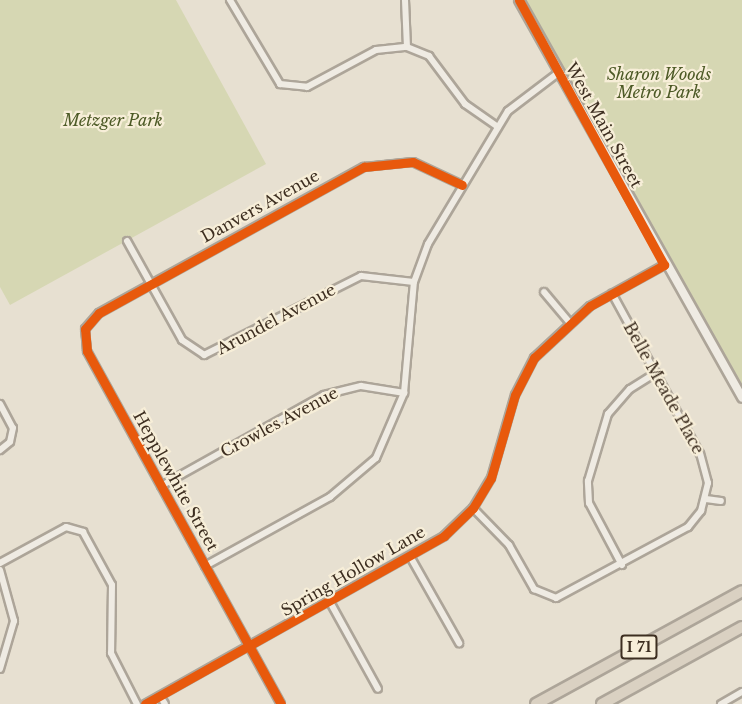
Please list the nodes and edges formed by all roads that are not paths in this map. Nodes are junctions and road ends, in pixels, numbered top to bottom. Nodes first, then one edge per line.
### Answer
1 (230, 0) edge
2 (405, 0) edge
3 (519, 0) edge
4 (407, 47) junction
5 (558, 73) junction
6 (498, 127) junction
7 (462, 185) junction
8 (127, 241) dead end
9 (664, 265) junction
10 (414, 282) junction
11 (151, 284) junction
12 (544, 292) dead end
13 (612, 293) junction
14 (568, 321) junction
15 (85, 329) joint
16 (656, 373) junction
17 (404, 393) junction
18 (742, 398) edge
19 (0, 404) edge
20 (0, 450) edge
21 (161, 486) junction
22 (706, 499) junction
23 (721, 501) dead end
24 (473, 508) junction
25 (411, 558) junction
26 (0, 562) edge
27 (622, 565) junction
28 (205, 566) junction
29 (0, 570) edge
30 (742, 591) edge
31 (330, 602) junction
32 (742, 627) edge
33 (459, 643) dead end
34 (249, 646) junction
35 (0, 669) edge
36 (378, 689) dead end
37 (742, 692) edge
38 (160, 696) junction
39 (137, 704) edge
40 (145, 704) edge
41 (165, 704) edge
42 (282, 704) edge
43 (536, 704) edge
44 (602, 704) edge
45 (721, 704) edge

1 - 4 street
2 - 4 street
3 - 5 main road, West Main Street
4 - 6 street
5 - 6 street
5 - 9 main road, West Main Street
6 - 7 street
7 - 10 street
7 - 11 street, Danvers Avenue
8 - 11 street, Arundel Avenue
9 - 13 street, Spring Hollow Lane
9 - 18 main road, West Main Street
10 - 11 street, Arundel Avenue
10 - 17 street
11 - 15 street, Danvers Avenue
12 - 14 street
13 - 14 street, Spring Hollow Lane
13 - 16 street, Belle Meade Place
14 - 24 street, Spring Hollow Lane
15 - 21 street, Hepplewhite Street
16 - 22 street, Belle Meade Place
16 - 27 street
17 - 21 street, Crowles Avenue
17 - 28 street
19 - 20 street
21 - 28 street, Hepplewhite Street
22 - 23 street
22 - 27 street
24 - 25 street, Spring Hollow Lane
24 - 27 street
25 - 31 street, Spring Hollow Lane
25 - 33 street
26 - 39 street
28 - 34 street, Hepplewhite Street
29 - 35 street
30 - 43 highway, I 71
31 - 34 street, Spring Hollow Lane
31 - 36 street
32 - 44 highway, I 71
34 - 38 street, Spring Hollow Lane
34 - 42 street, Hepplewhite Street
37 - 45 street
38 - 40 street, Spring Hollow Lane
38 - 41 street

